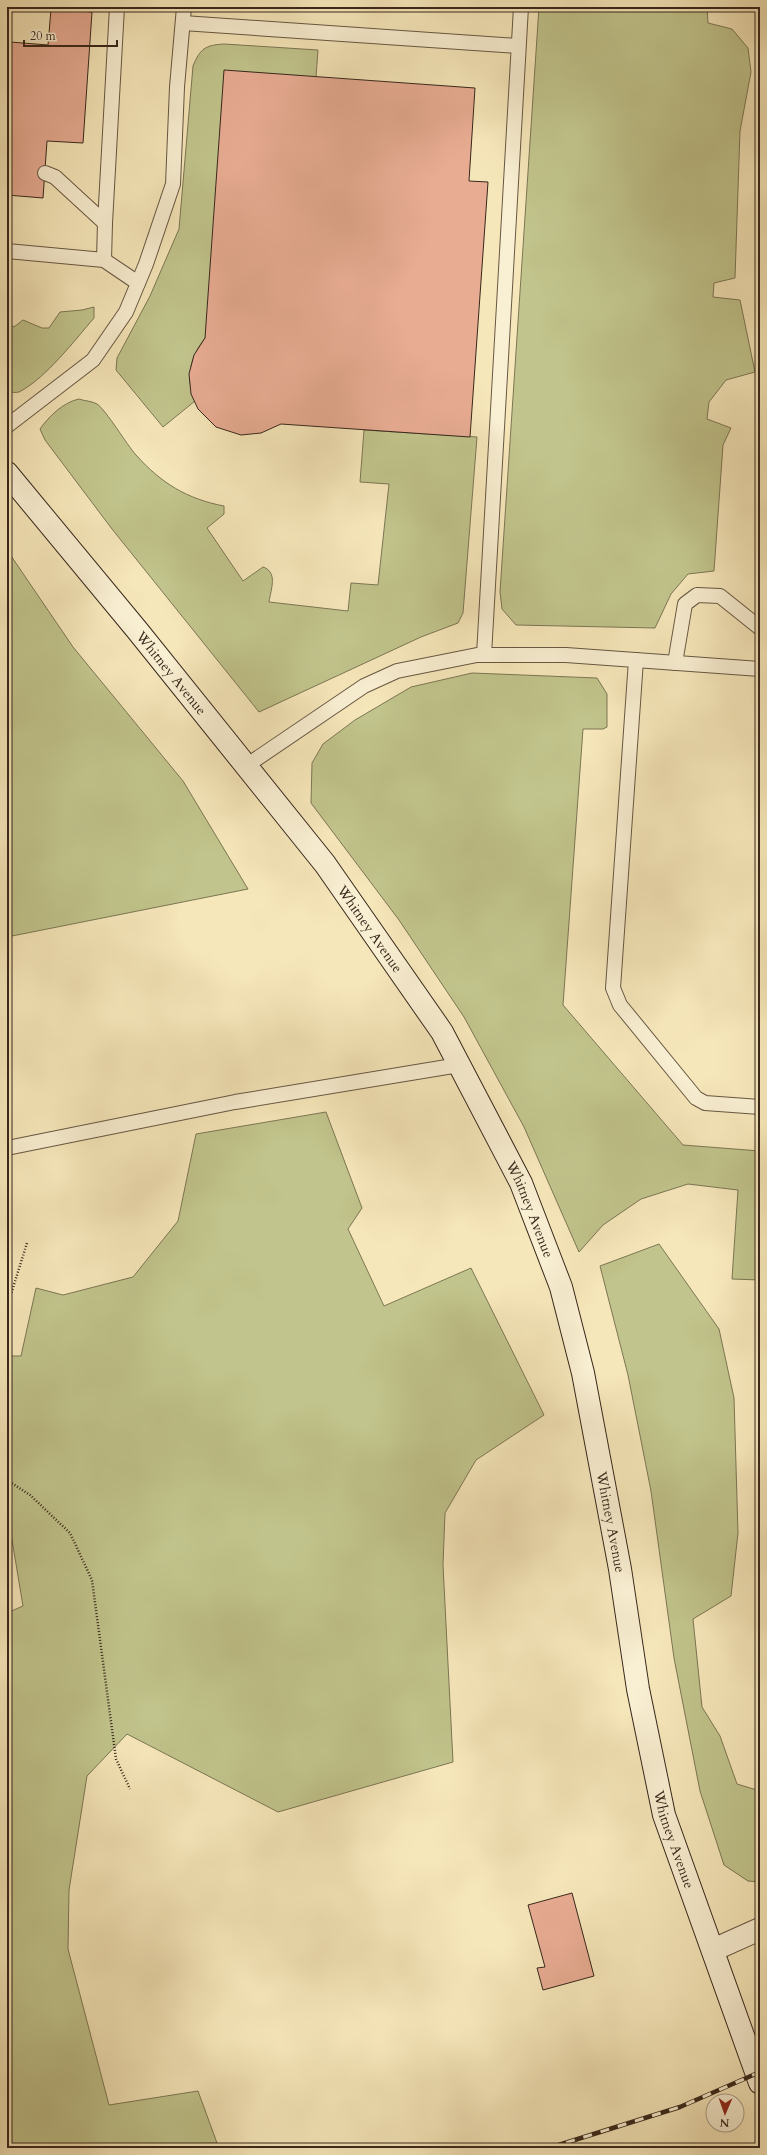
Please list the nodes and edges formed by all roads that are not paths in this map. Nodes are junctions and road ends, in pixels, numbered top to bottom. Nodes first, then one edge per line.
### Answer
1 (117, 7) edge
2 (184, 7) edge
3 (522, 7) edge
4 (183, 23) junction
5 (518, 46) junction
6 (45, 173) dead end
7 (105, 223) junction
8 (7, 251) edge
9 (104, 260) junction
10 (138, 283) junction
11 (7, 426) edge
12 (7, 473) edge
13 (760, 628) edge
14 (484, 655) junction
15 (636, 660) junction
16 (675, 663) junction
17 (760, 669) edge
18 (246, 766) junction
19 (459, 1065) junction
20 (760, 1107) edge
21 (7, 1148) edge
22 (760, 1929) edge
23 (713, 1950) junction
24 (760, 2083) edge

1 - 7 lane
2 - 4 lane
3 - 5 lane
4 - 5 lane
4 - 10 lane
5 - 14 lane
6 - 7 lane
7 - 9 lane
8 - 9 lane
9 - 10 lane
10 - 11 lane
12 - 18 main road, Whitney Avenue
13 - 16 lane
14 - 15 lane
14 - 18 lane
15 - 16 lane
15 - 20 lane
16 - 17 lane
18 - 19 main road, Whitney Avenue
19 - 21 lane
19 - 23 main road, Whitney Avenue
22 - 23 main road
23 - 24 main road, Whitney Avenue

